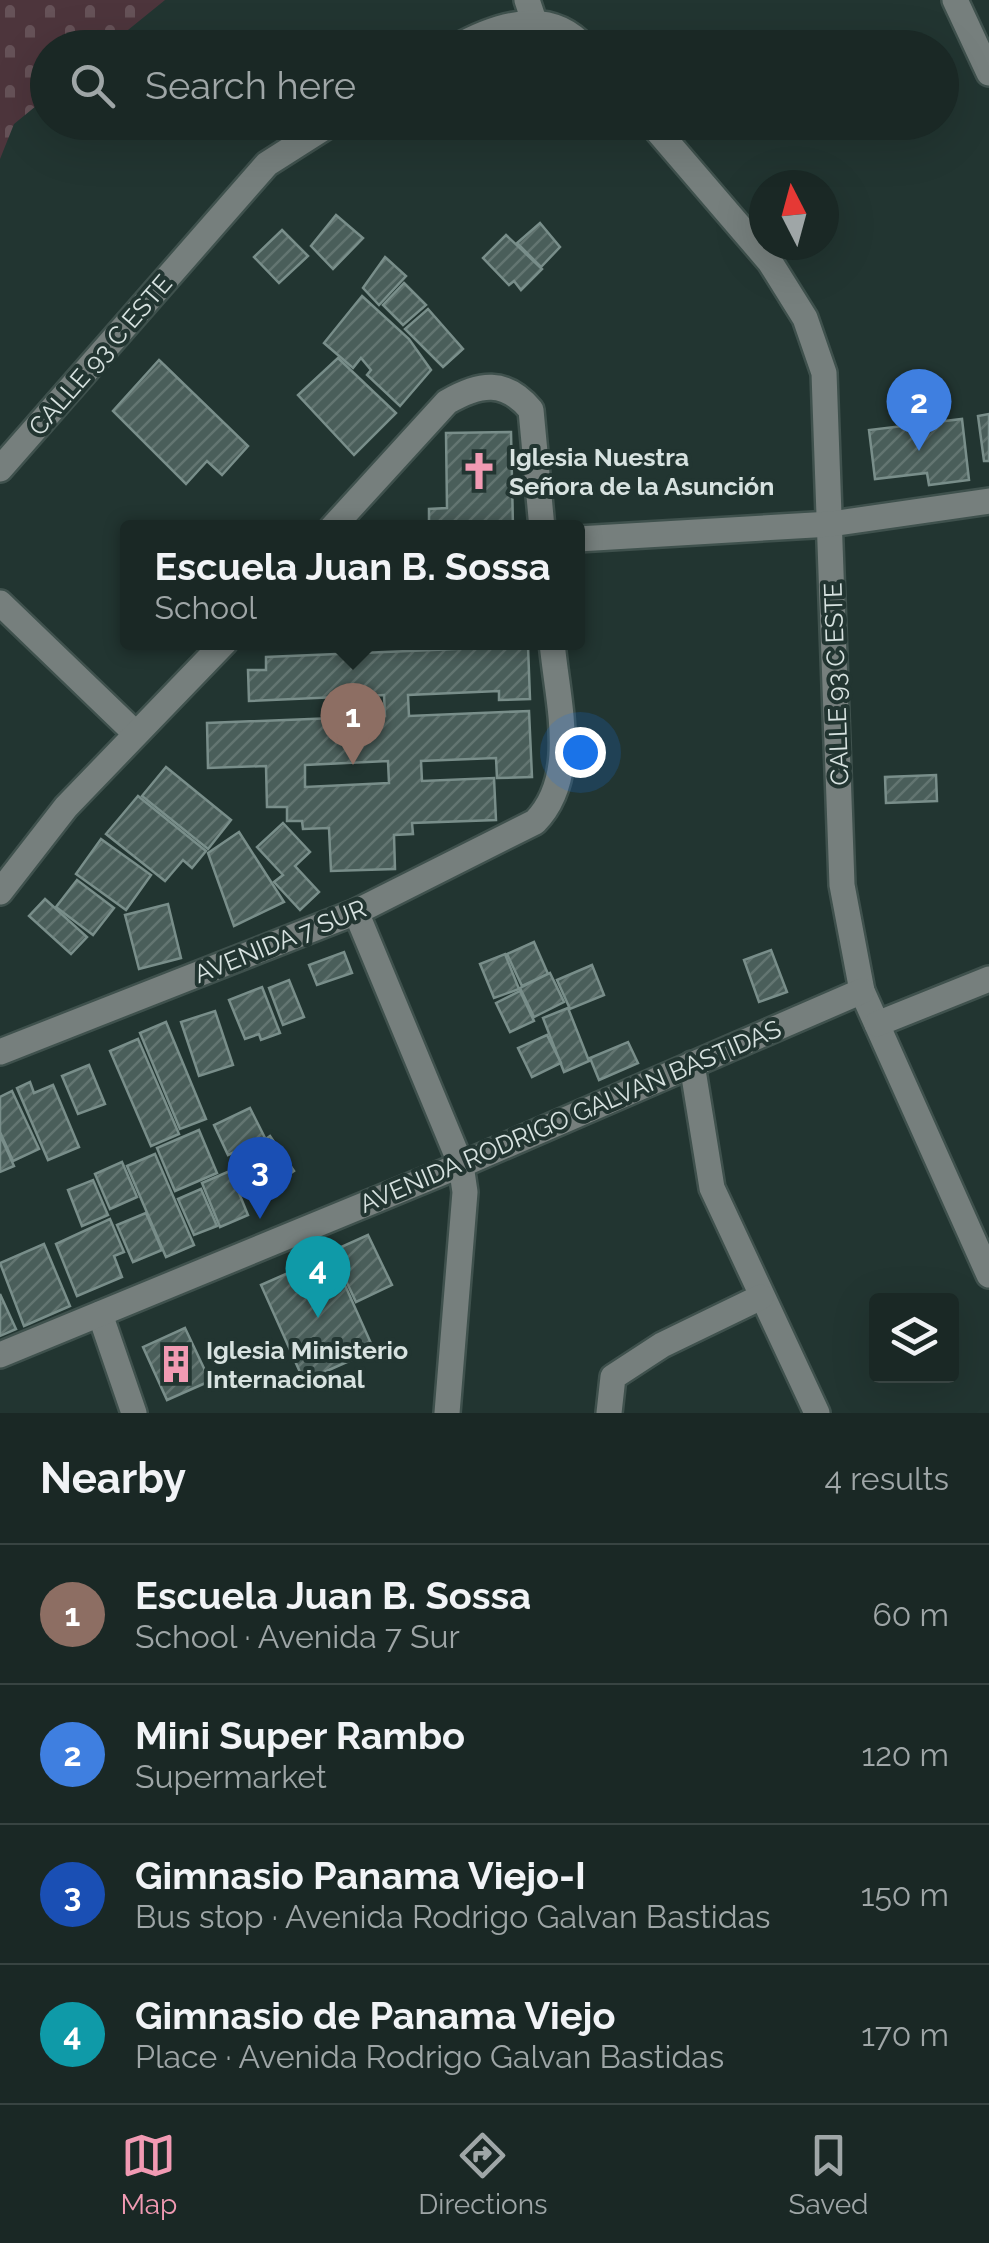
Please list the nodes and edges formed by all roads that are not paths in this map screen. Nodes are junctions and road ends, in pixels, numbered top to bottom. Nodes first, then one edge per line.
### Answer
1 (954, 0) edge
2 (531, 12) edge
3 (495, 30) edge
4 (564, 30) edge
5 (989, 73) edge
6 (305, 140) edge
7 (665, 140) edge
8 (0, 470) edge
9 (985, 512) edge
10 (339, 520) edge
11 (541, 520) edge
12 (831, 524) junction
13 (585, 540) edge
14 (0, 603) edge
15 (217, 650) edge
16 (553, 650) edge
17 (134, 733) junction
18 (0, 892) edge
19 (356, 912) junction
20 (989, 979) edge
21 (862, 991) junction
22 (877, 1024) junction
23 (0, 1052) edge
24 (692, 1064) junction
25 (461, 1165) junction
26 (989, 1275) edge
27 (761, 1297) junction
28 (100, 1314) junction
29 (0, 1356) edge
30 (134, 1413) edge
31 (447, 1413) edge
32 (610, 1413) edge
33 (817, 1413) edge

1 - 5 street
2 - 3 street
2 - 4 street
6 - 8 street, CALLE 93 C ESTE
7 - 12 street, CALLE 93 C ESTE
9 - 12 street
10 - 11 street
12 - 13 street
12 - 21 street, CALLE 93 C ESTE
14 - 17 street
15 - 17 street
16 - 19 street, AVENIDA 7 SUR
17 - 18 street
19 - 23 street, AVENIDA 7 SUR
19 - 25 street
20 - 22 street
21 - 22 street, CALLE 93 C ESTE
21 - 24 street, AVENIDA RODRIGO GALVAN BASTIDAS
22 - 26 street, CALLE 93 C ESTE
24 - 25 street, AVENIDA RODRIGO GALVAN BASTIDAS
24 - 27 street
25 - 28 street, AVENIDA RODRIGO GALVAN BASTIDAS
25 - 31 street
27 - 32 street
27 - 33 street
28 - 29 street, AVENIDA RODRIGO GALVAN BASTIDAS
28 - 30 street

